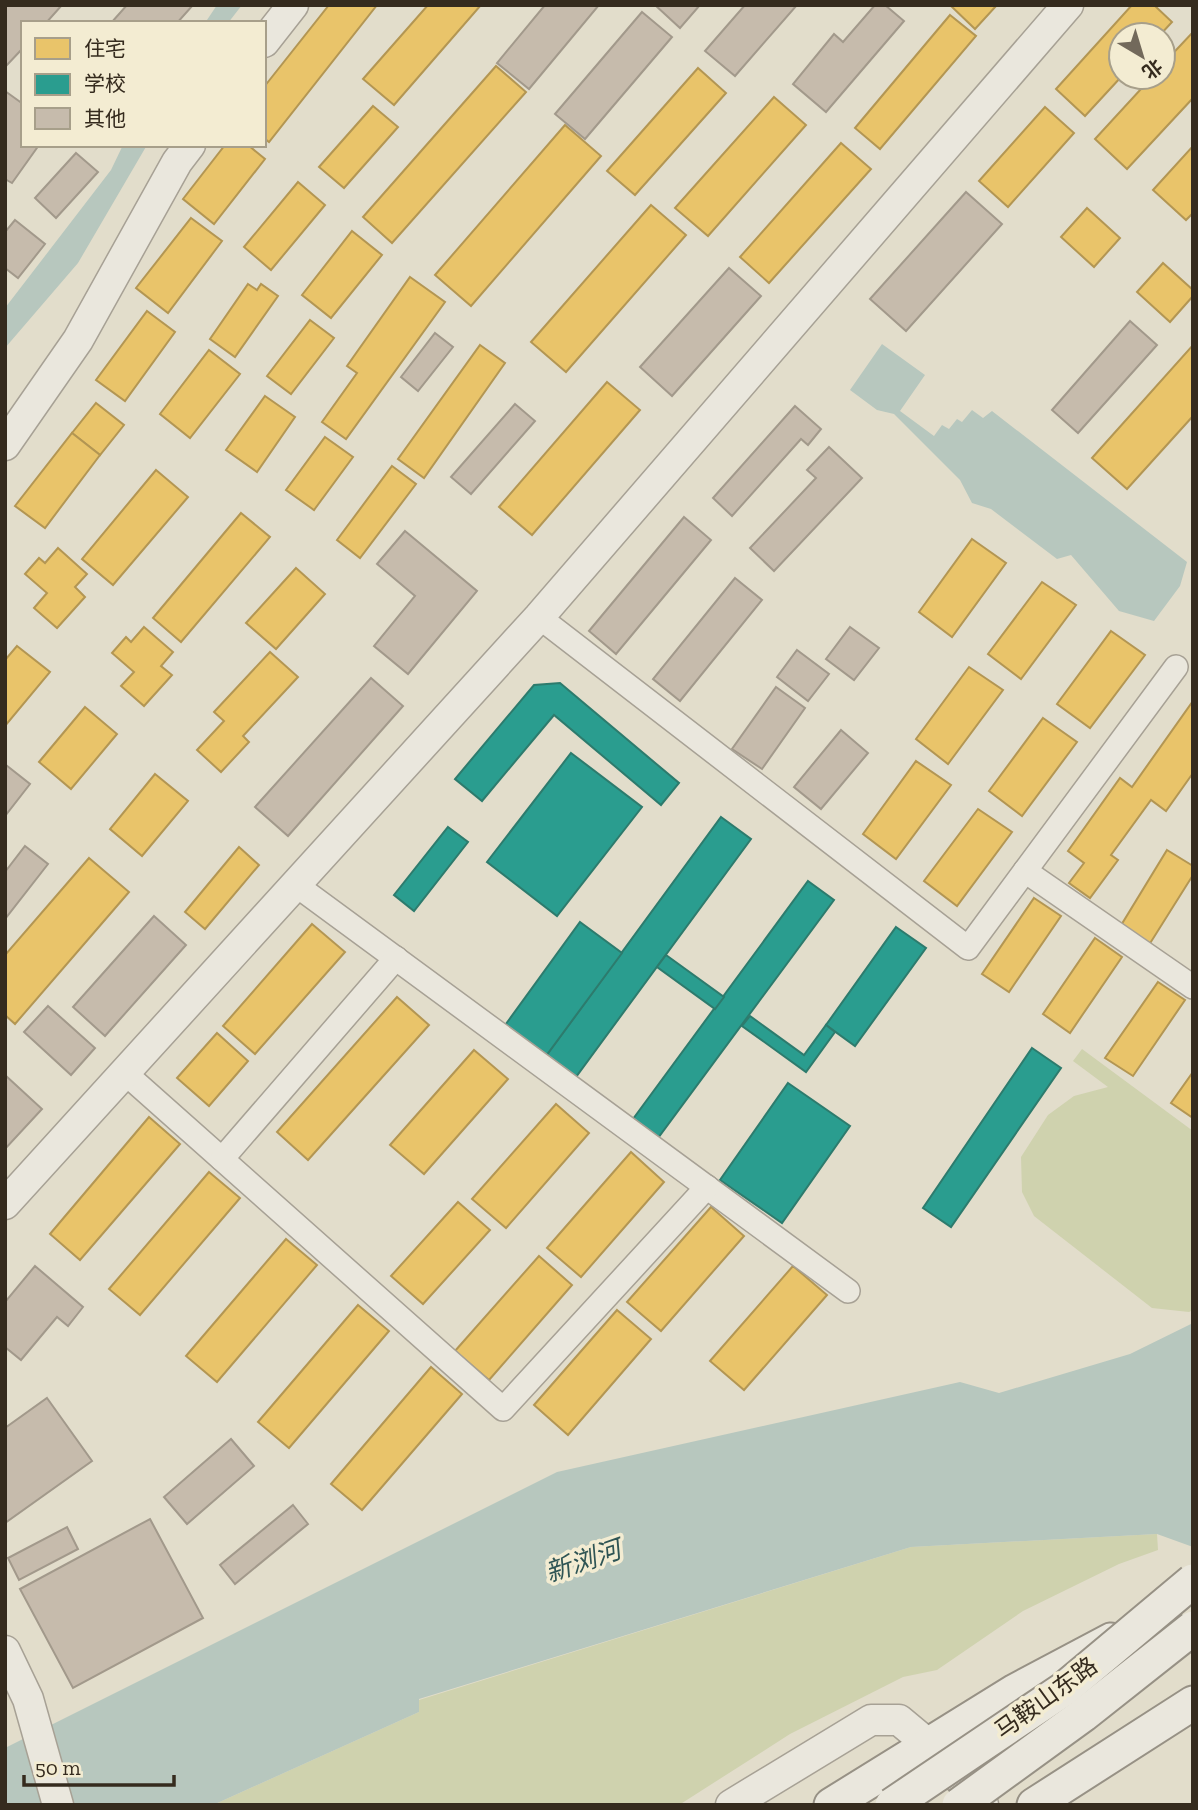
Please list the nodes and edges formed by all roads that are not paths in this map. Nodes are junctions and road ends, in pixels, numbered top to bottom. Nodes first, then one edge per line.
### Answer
1 (293, 5) edge
2 (1068, 5) edge
3 (266, 39) edge
4 (188, 147) edge
5 (5, 445) edge
6 (539, 617) junction
7 (1176, 667) dead end
8 (1025, 871) junction
9 (296, 885) junction
10 (396, 958) junction
11 (1193, 987) edge
12 (125, 1073) junction
13 (222, 1159) junction
14 (707, 1187) junction
15 (5, 1204) edge
16 (848, 1291) dead end
17 (1193, 1581) edge
18 (1193, 1602) edge
19 (1193, 1628) edge
20 (5, 1651) edge
21 (1193, 1703) edge
22 (929, 1745) junction
23 (58, 1805) edge
24 (731, 1805) edge
25 (831, 1805) edge
26 (892, 1805) edge
27 (959, 1805) edge
28 (983, 1805) edge
29 (1034, 1805) edge

1 - 3 street
2 - 6 street
4 - 5 street
6 - 8 street
6 - 9 street
7 - 8 street
8 - 11 street
9 - 10 street
9 - 12 street
10 - 13 street
10 - 14 street
12 - 13 street
12 - 15 street
13 - 14 street
14 - 16 street
17 - 26 main road, 马鞍山东路, bridge
18 - 22 main road
19 - 27 main road, 马鞍山东路, bridge
20 - 23 street
21 - 29 main road
22 - 24 street
22 - 25 main road
22 - 28 street

